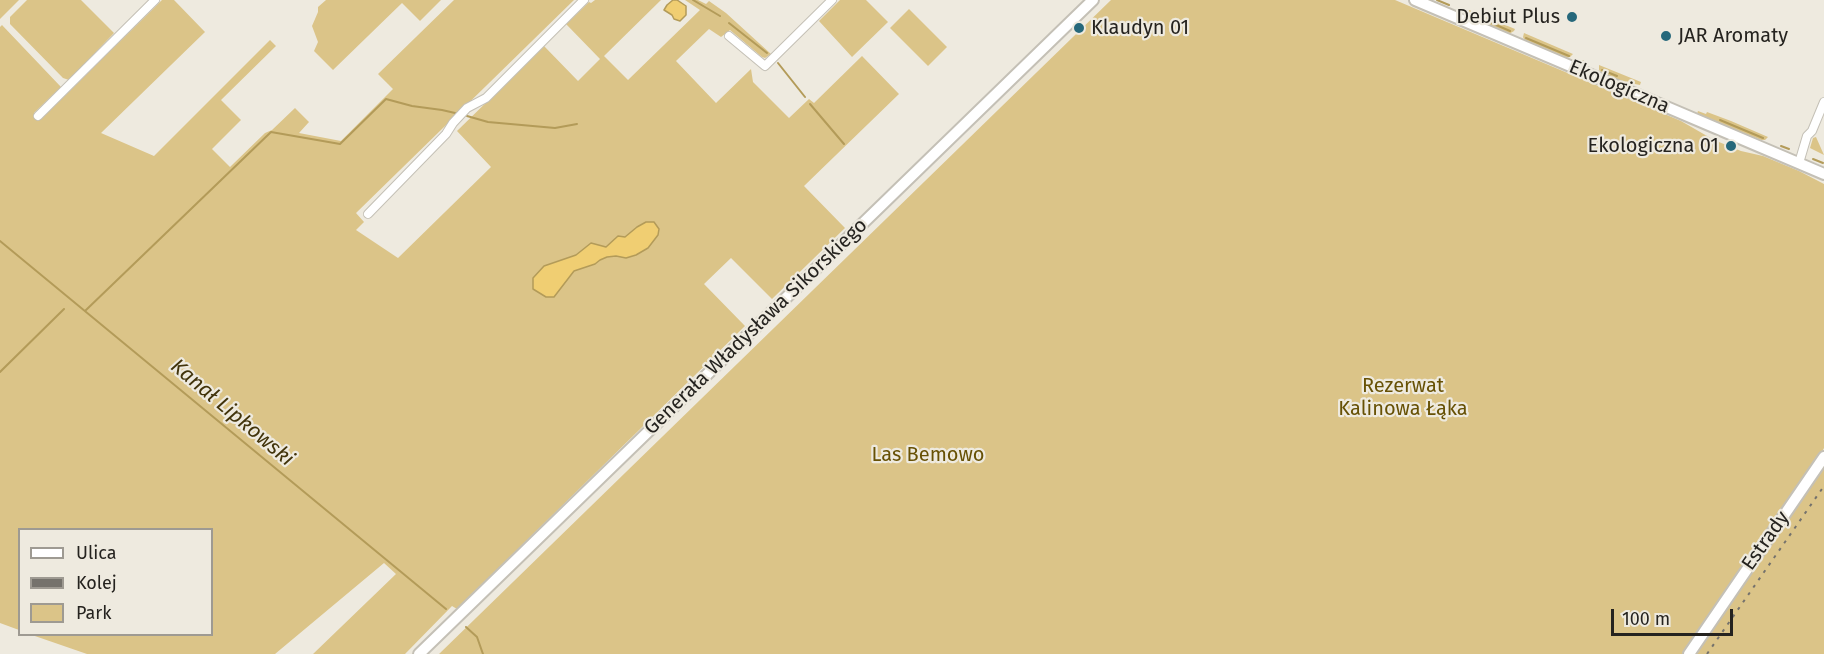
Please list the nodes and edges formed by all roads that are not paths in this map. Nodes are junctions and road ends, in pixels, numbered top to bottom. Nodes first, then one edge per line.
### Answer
1 (155, 0) edge
2 (584, 0) edge
3 (832, 0) edge
4 (1092, 0) edge
5 (1415, 0) edge
6 (729, 36) dead end
7 (1824, 102) edge
8 (38, 116) dead end
9 (1799, 163) junction
10 (1824, 174) edge
11 (368, 214) dead end
12 (1824, 457) edge
13 (419, 654) edge
14 (1689, 654) edge

1 - 8 street
2 - 11 street
3 - 6 street
4 - 13 main road, Generała Władysława Sikorskiego
5 - 9 main road, Ekologiczna
7 - 9 street
9 - 10 main road, Ekologiczna
12 - 14 main road, Estrady

